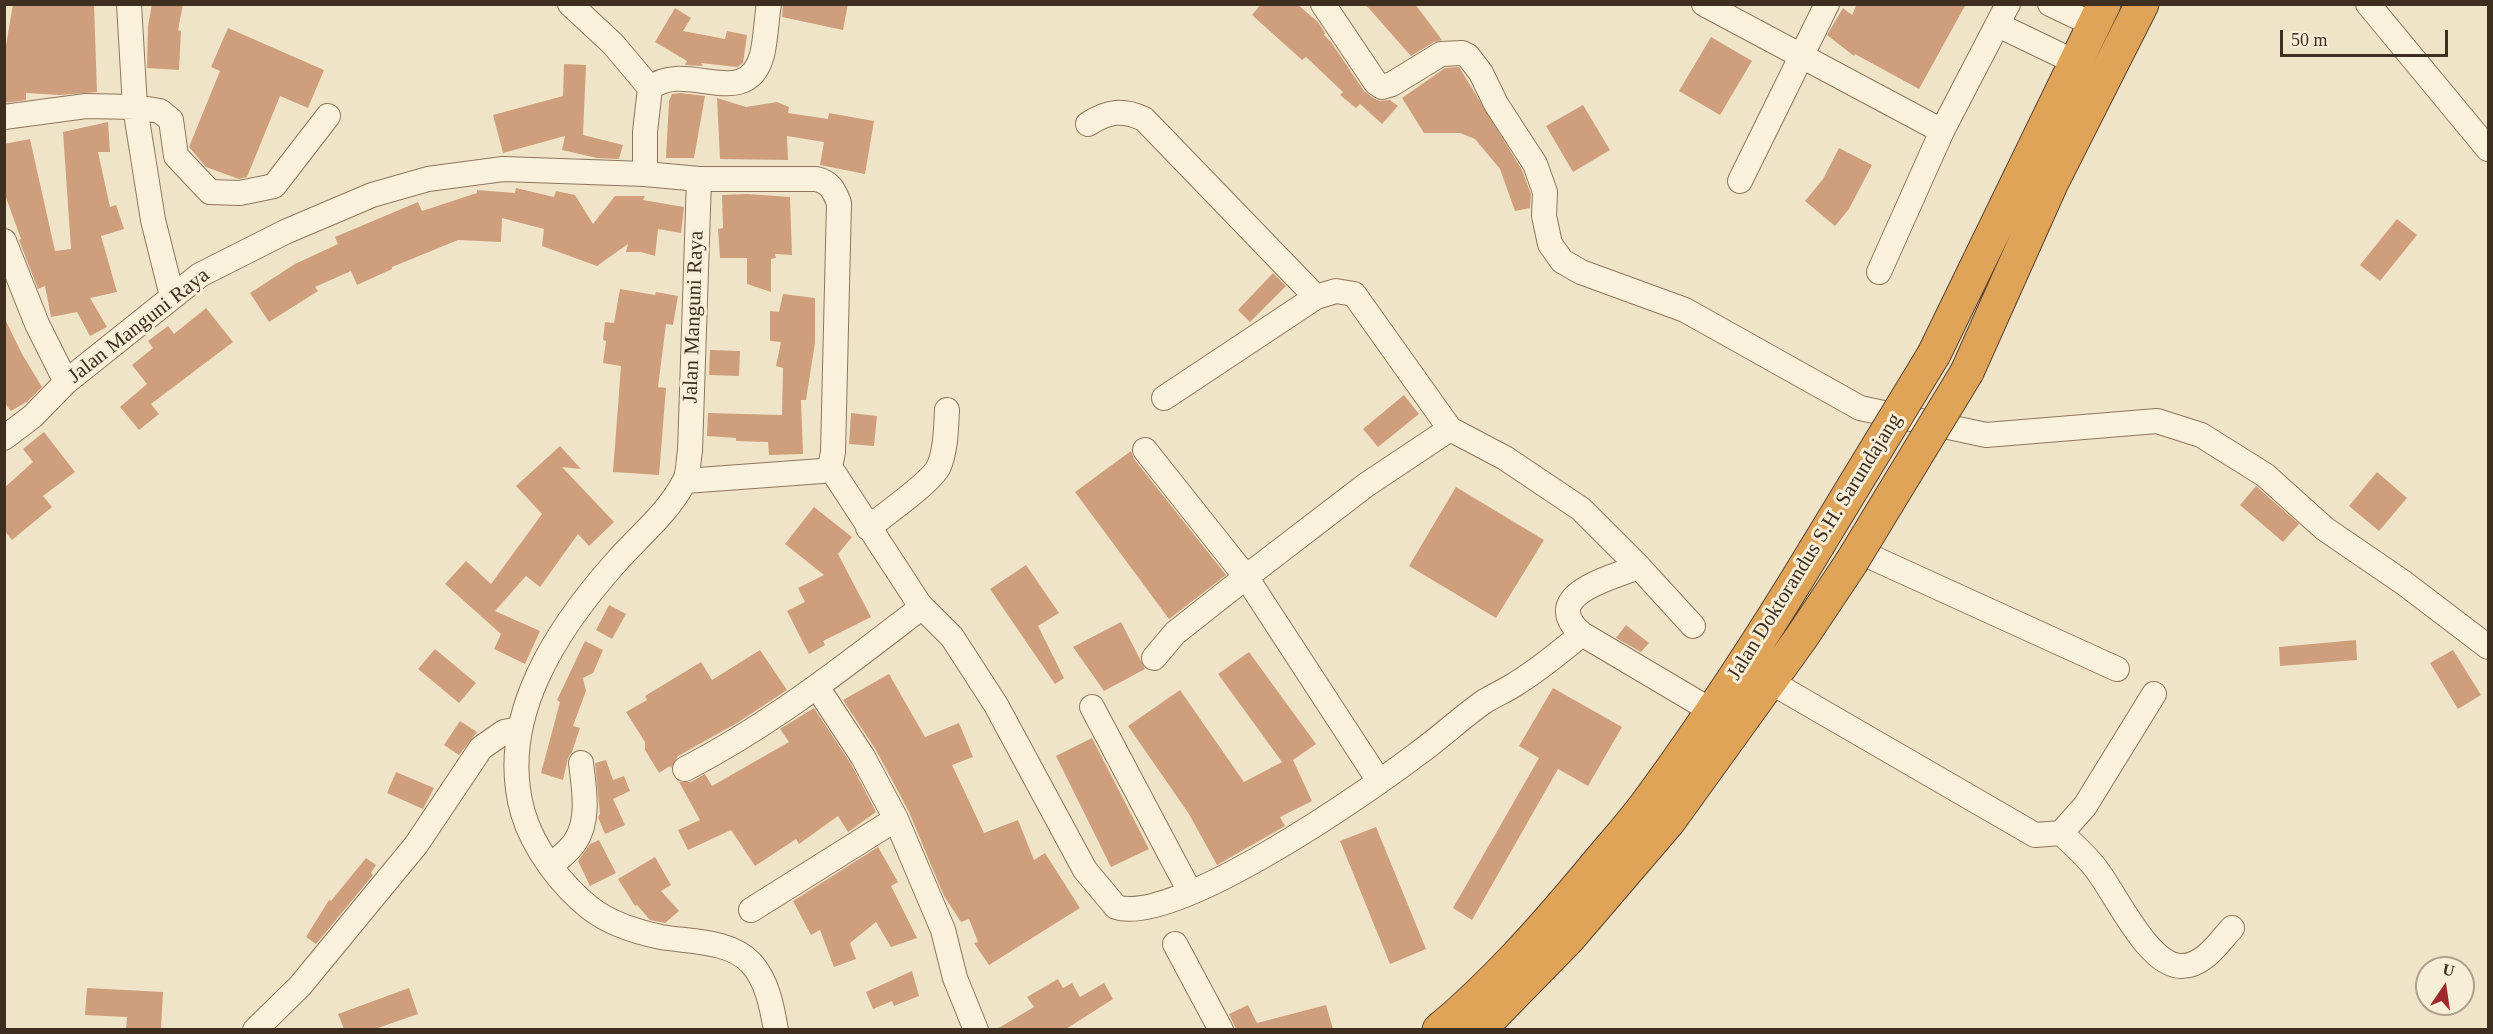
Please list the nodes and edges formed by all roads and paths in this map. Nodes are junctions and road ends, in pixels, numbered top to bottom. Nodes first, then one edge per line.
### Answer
1 (129, 4) edge
2 (570, 4) edge
3 (769, 4) edge
4 (1323, 4) edge
5 (1704, 4) edge
6 (1827, 4) edge
7 (2050, 4) edge
8 (2142, 4) edge
9 (2368, 4) edge
10 (2003, 15) edge
11 (2099, 15) edge
12 (1800, 56) junction
13 (2075, 62) junction
14 (650, 88) junction
15 (135, 107) junction
16 (328, 116) dead end
17 (4, 117) edge
18 (1088, 124) dead end
19 (1942, 131) junction
20 (2488, 149) edge
21 (645, 174) junction
22 (699, 179) junction
23 (1740, 181) dead end
24 (4, 241) edge
25 (1879, 272) dead end
26 (172, 296) junction
27 (1316, 297) junction
28 (66, 382) junction
29 (1164, 398) dead end
30 (947, 410) dead end
31 (1450, 429) junction
32 (4, 438) edge
33 (1145, 450) dead end
34 (837, 476) junction
35 (685, 481) junction
36 (865, 523) junction
37 (1854, 557) junction
38 (1639, 567) junction
39 (1246, 577) junction
40 (920, 606) junction
41 (1693, 626) dead end
42 (1582, 634) junction
43 (2488, 647) edge
44 (1154, 658) dead end
45 (2117, 669) dead end
46 (1769, 681) junction
47 (817, 687) junction
48 (2154, 694) dead end
49 (1092, 707) dead end
50 (1712, 711) junction
51 (519, 729) junction
52 (581, 763) dead end
53 (685, 769) dead end
54 (1379, 781) junction
55 (896, 819) junction
56 (2061, 833) junction
57 (551, 866) junction
58 (1190, 892) junction
59 (751, 910) dead end
60 (2232, 928) dead end
61 (1175, 944) dead end
62 (255, 1029) edge
63 (776, 1029) edge
64 (976, 1029) edge
65 (1221, 1029) edge
66 (1439, 1029) edge
67 (1479, 1029) edge

1 - 15 street
2 - 14 street
3 - 14 street
4 - 43 street
5 - 12 street
6 - 12 street
7 - 11 street
8 - 37 highway, Jalan Doktorandus S.H. Sarundajang, bridge
9 - 20 street
10 - 13 street
10 - 19 street
11 - 13 highway, Jalan Doktorandus S.H. Sarundajang
12 - 19 street
12 - 23 street
13 - 50 highway, Jalan Doktorandus S.H. Sarundajang, bridge
14 - 21 street
15 - 16 street
15 - 17 street
15 - 26 street
18 - 27 street
19 - 25 street
21 - 22 street, Jalan Manguni Raya
21 - 26 street, Jalan Manguni Raya
22 - 34 street
22 - 35 street, Jalan Manguni Raya
24 - 28 street
26 - 28 street, Jalan Manguni Raya
27 - 29 street
27 - 31 street
28 - 32 street, Jalan Manguni Raya
30 - 36 street
31 - 38 street
31 - 39 street
33 - 39 street
34 - 35 street
34 - 36 street
35 - 51 street, Jalan Manguni Raya
36 - 40 street
37 - 45 street
37 - 46 highway, Jalan Doktorandus S.H. Sarundajang
38 - 41 street
38 - 42 street
39 - 44 street
39 - 54 street
40 - 47 street
40 - 58 street
42 - 50 street
42 - 54 street
46 - 56 street
46 - 67 highway, Jalan Doktorandus S.H. Sarundajang
47 - 53 street
47 - 55 street
48 - 56 street
49 - 58 street
50 - 66 highway, Jalan Doktorandus S.H. Sarundajang
51 - 57 street, Jalan Manguni Raya
51 - 62 street
52 - 57 street
54 - 58 street
55 - 59 street
55 - 64 street
56 - 60 street
57 - 63 street, Jalan Manguni Raya
61 - 65 street

